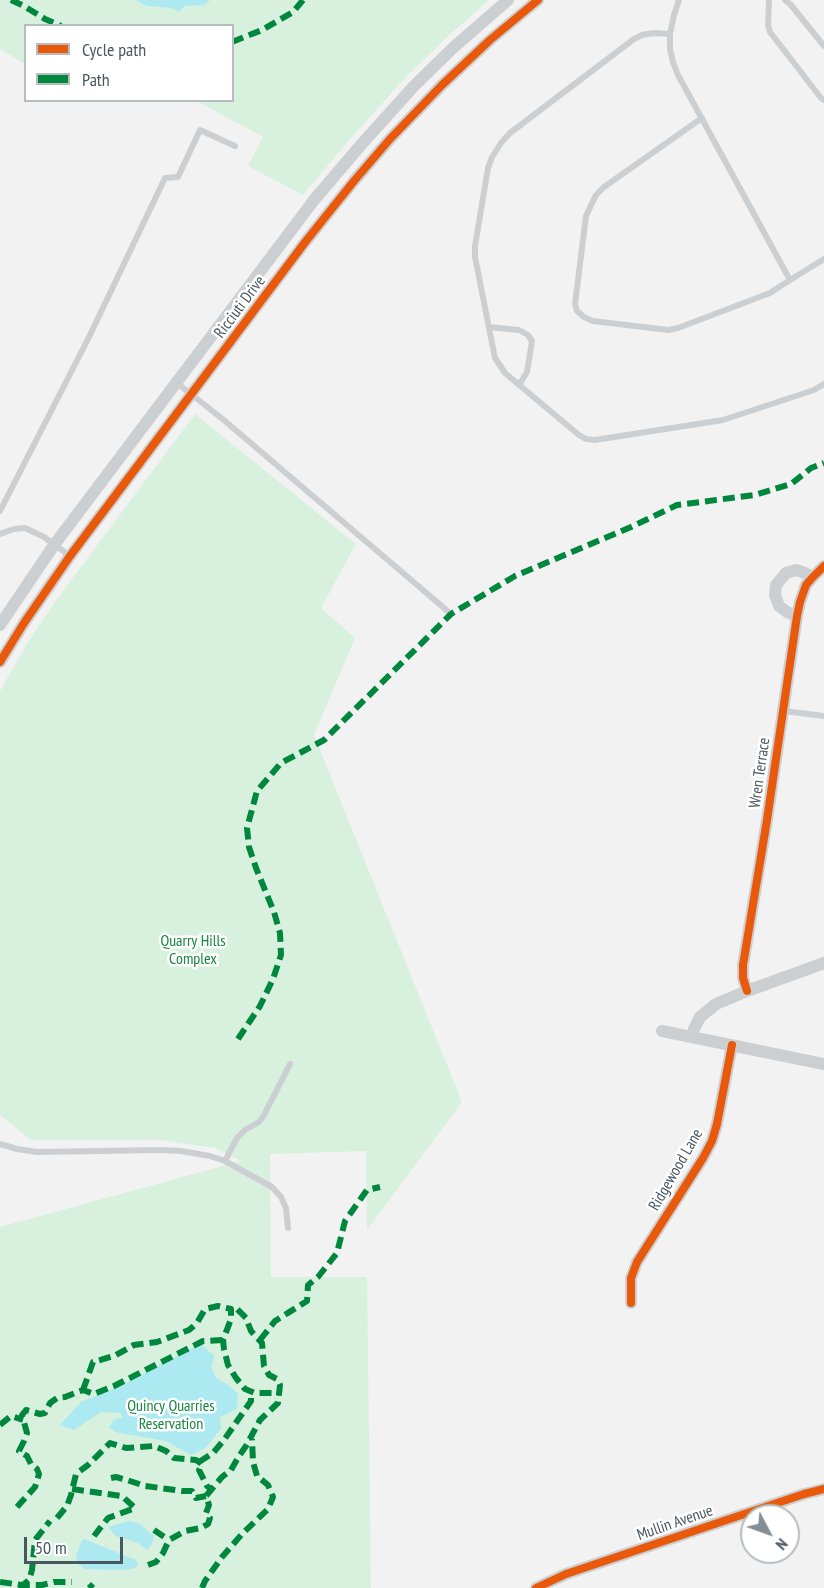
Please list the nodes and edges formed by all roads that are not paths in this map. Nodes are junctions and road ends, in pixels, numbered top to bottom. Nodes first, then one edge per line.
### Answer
1 (508, 0) edge
2 (538, 0) edge
3 (769, 0) edge
4 (785, 0) edge
5 (678, 2) edge
6 (670, 34) junction
7 (824, 46) edge
8 (824, 100) edge
9 (702, 118) junction
10 (235, 146) dead end
11 (824, 259) edge
12 (790, 280) junction
13 (489, 327) junction
14 (176, 382) junction
15 (824, 384) edge
16 (519, 385) junction
17 (192, 394) junction
18 (0, 511) edge
19 (0, 534) edge
20 (54, 545) junction
21 (70, 556) junction
22 (824, 566) edge
23 (812, 578) junction
24 (451, 615) dead end
25 (797, 616) junction
26 (0, 625) edge
27 (0, 662) edge
28 (783, 710) junction
29 (824, 716) edge
30 (824, 963) edge
31 (747, 991) junction
32 (662, 1031) dead end
33 (692, 1037) junction
34 (732, 1045) junction
35 (290, 1064) dead end
36 (824, 1064) edge
37 (0, 1144) edge
38 (225, 1161) junction
39 (288, 1228) dead end
40 (631, 1303) dead end
41 (824, 1489) edge
42 (536, 1588) edge

1 - 14 street, Ricciuti Drive
2 - 17 street, Ricciuti Drive
3 - 8 lane
4 - 7 lane
5 - 6 lane
6 - 9 lane
6 - 13 lane
9 - 12 lane
9 - 12 lane
10 - 18 lane
11 - 12 lane
13 - 16 lane
13 - 16 lane
14 - 17 lane
14 - 20 street, Ricciuti Drive
15 - 16 lane
17 - 21 street, Ricciuti Drive
17 - 24 lane
19 - 20 lane
20 - 21 lane
20 - 26 street, Ricciuti Drive
21 - 27 street, Ricciuti Drive
22 - 23 street, Wren Terrace
23 - 25 street, Wren Terrace
23 - 25 street
25 - 28 street, Wren Terrace
28 - 29 lane
28 - 31 street, Wren Terrace
30 - 31 street
31 - 33 street
32 - 33 street
33 - 34 street
34 - 36 street
34 - 40 street, Ridgewood Lane
35 - 38 lane
37 - 38 lane
38 - 39 lane
41 - 42 street, Mullin Avenue

